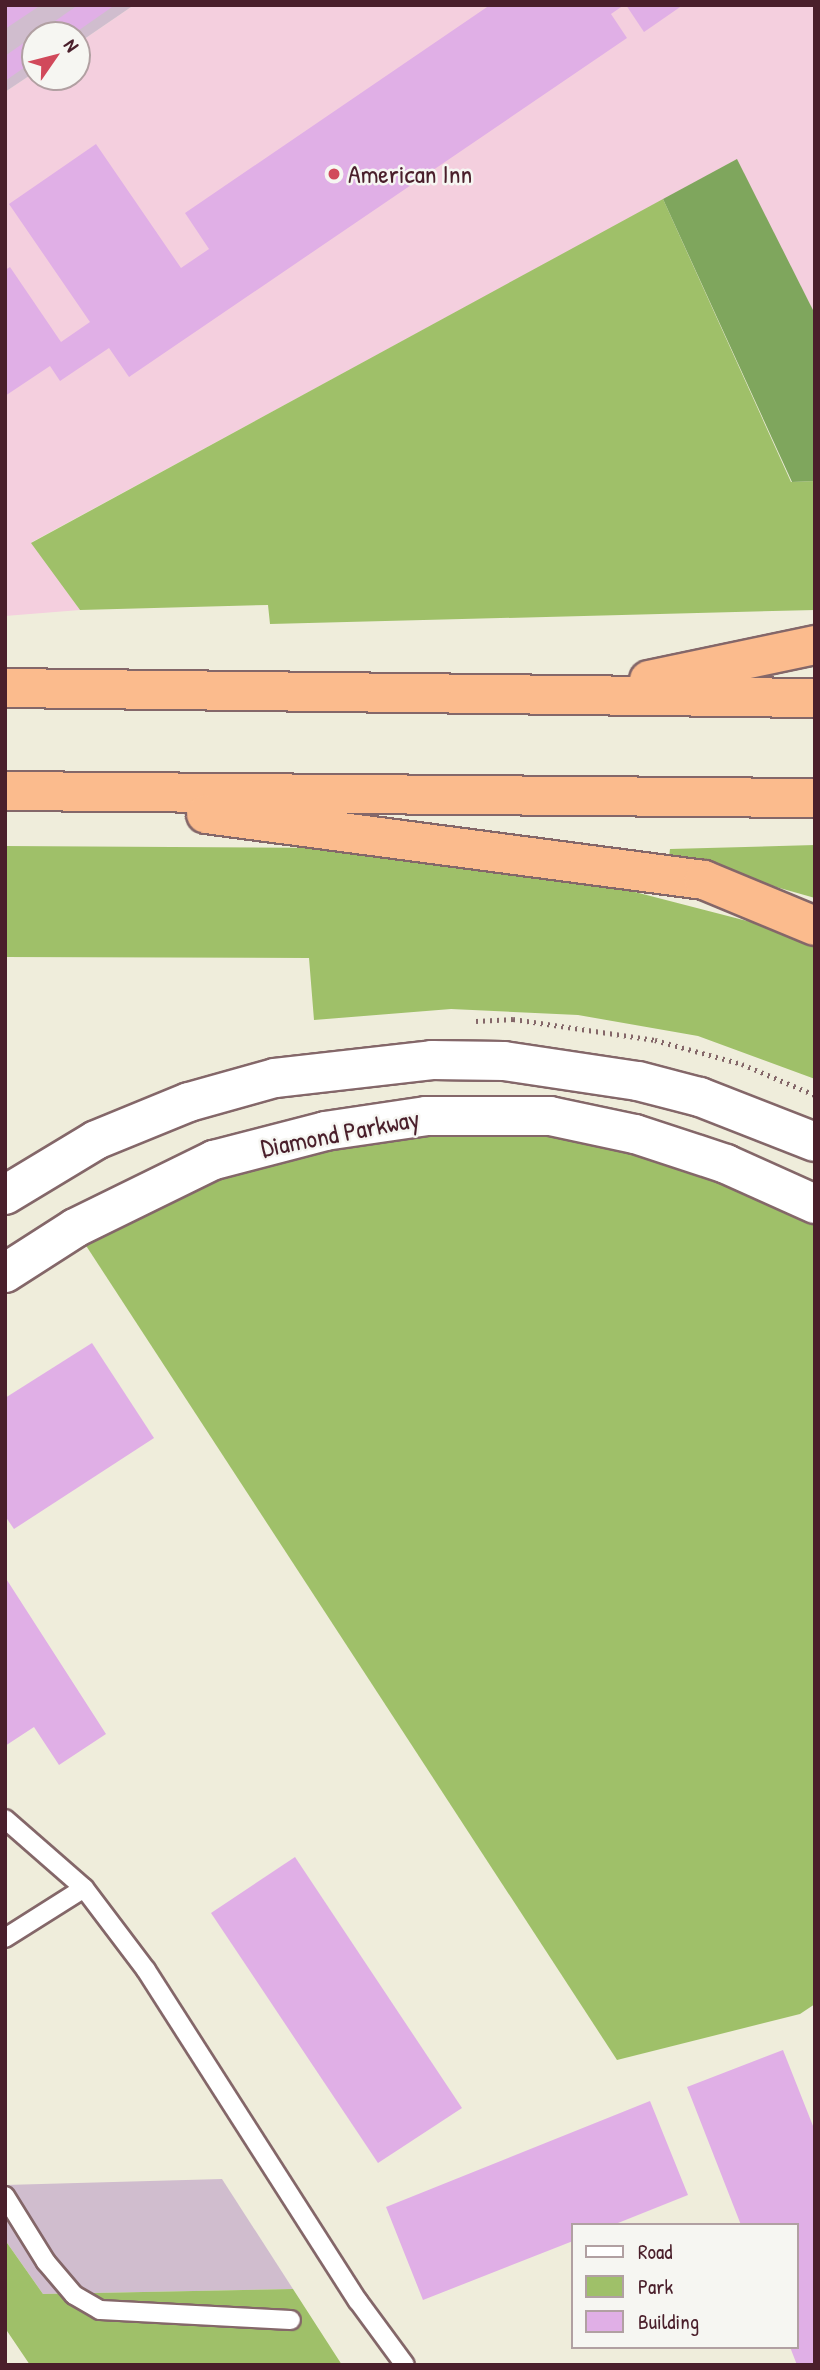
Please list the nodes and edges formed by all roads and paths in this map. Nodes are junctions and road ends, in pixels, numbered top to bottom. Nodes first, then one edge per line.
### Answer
1 (815, 645) edge
2 (5, 688) edge
3 (577, 696) junction
4 (815, 698) edge
5 (23, 791) edge
6 (815, 799) edge
7 (815, 926) edge
8 (815, 1142) edge
9 (5, 1195) edge
10 (815, 1204) edge
11 (5, 1273) edge
12 (5, 1819) edge
13 (84, 1888) junction
14 (5, 1938) edge
15 (5, 2196) edge
16 (291, 2320) dead end
17 (405, 2365) edge

1 - 3 highway
2 - 3 highway
3 - 4 highway
5 - 6 highway
5 - 7 highway
8 - 9 street
10 - 11 street, Diamond Parkway
12 - 13 lane
13 - 14 lane
13 - 17 lane
15 - 16 lane

